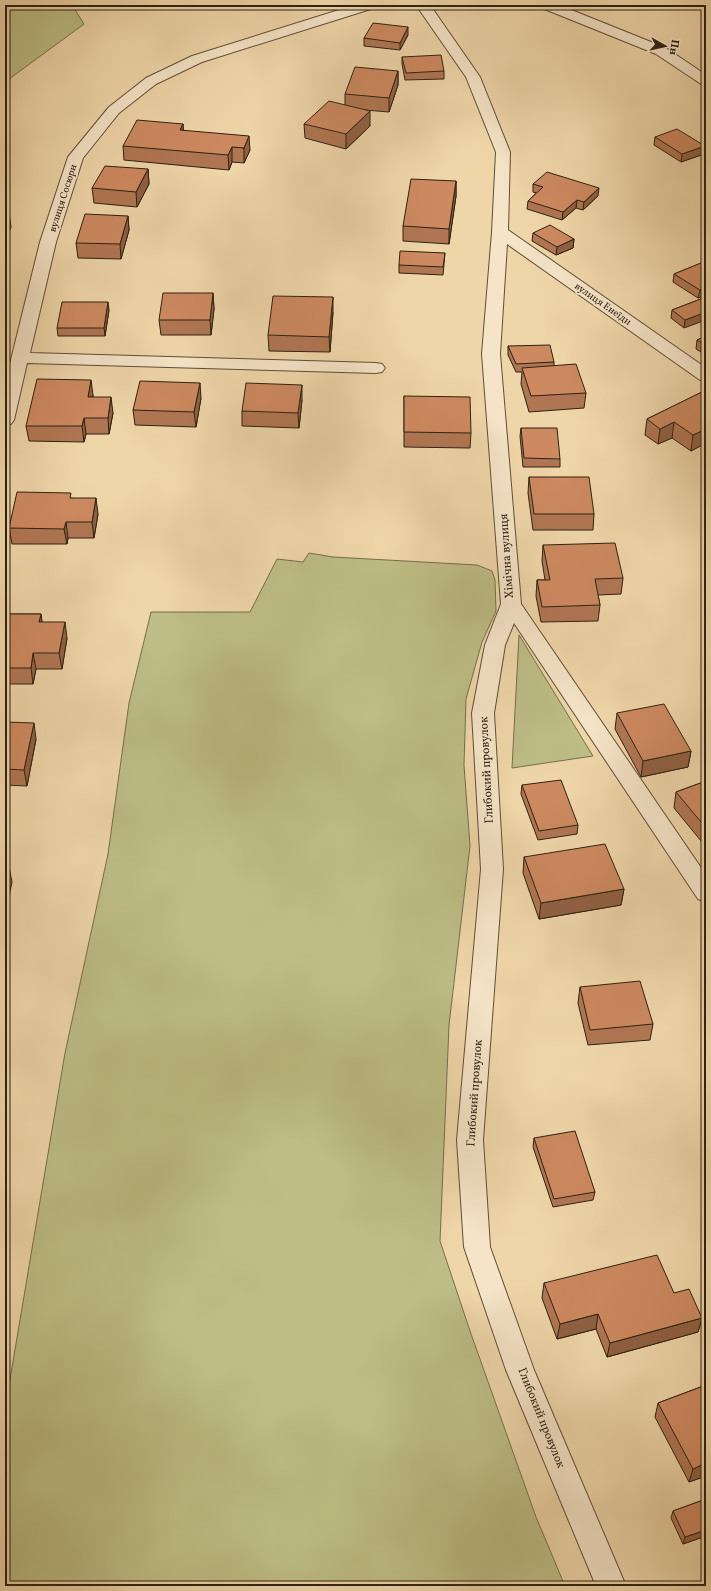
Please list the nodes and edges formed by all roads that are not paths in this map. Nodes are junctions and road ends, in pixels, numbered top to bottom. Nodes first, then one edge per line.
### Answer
1 (369, 5) edge
2 (423, 5) edge
3 (547, 5) edge
4 (706, 80) edge
5 (500, 232) junction
6 (20, 358) junction
7 (376, 368) dead end
8 (706, 376) edge
9 (5, 420) edge
10 (511, 604) junction
11 (706, 893) edge
12 (611, 1586) edge

1 - 6 street, вулиця Сосюри
2 - 5 street
3 - 4 street
5 - 8 street, вулиця Енеїди
5 - 10 street, Хімічна вулиця
6 - 7 street
6 - 9 street, вулиця Сосюри
10 - 11 street, Хімічна вулиця
10 - 12 street, Глибокий провулок

